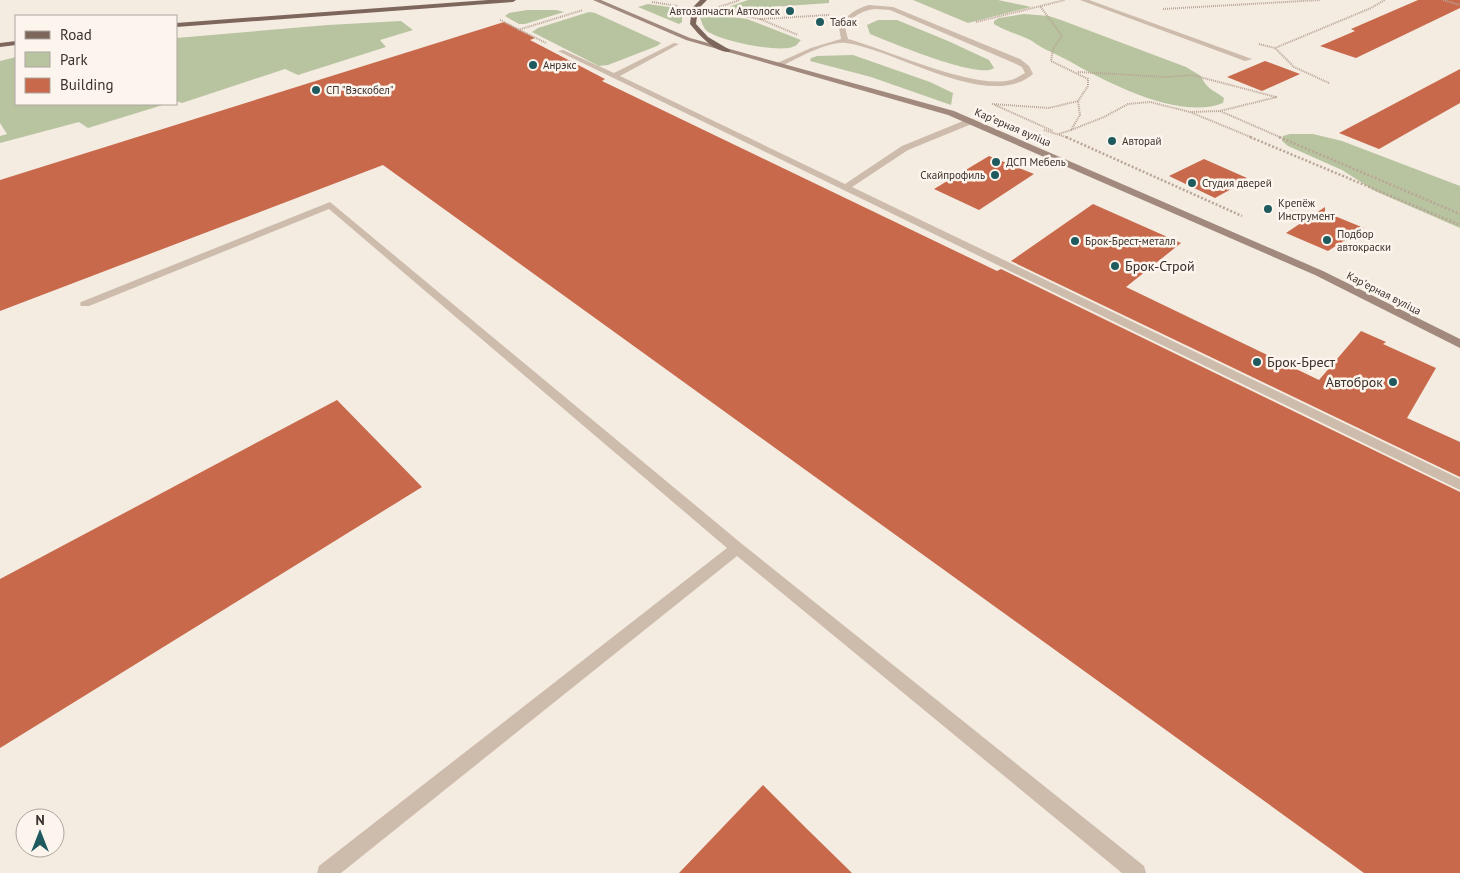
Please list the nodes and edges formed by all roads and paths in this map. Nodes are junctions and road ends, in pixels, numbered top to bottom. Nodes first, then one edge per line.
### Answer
1 (513, 0) edge
2 (596, 0) edge
3 (704, 0) edge
4 (740, 0) edge
5 (1065, 0) edge
6 (1083, 0) edge
7 (1320, 0) edge
8 (1385, 0) edge
9 (1443, 0) edge
10 (650, 2) dead end
11 (1460, 5) edge
12 (695, 8) junction
13 (584, 9) dead end
14 (1160, 9) dead end
15 (760, 18) junction
16 (499, 20) dead end
17 (828, 21) dead end
18 (968, 24) dead end
19 (178, 25) edge
20 (519, 29) junction
21 (801, 36) dead end
22 (845, 40) junction
23 (15, 43) edge
24 (676, 44) dead end
25 (0, 45) edge
26 (561, 51) joint
27 (728, 51) junction
28 (1248, 59) dead end
29 (779, 64) junction
30 (1075, 71) dead end
31 (614, 76) junction
32 (1328, 83) dead end
33 (1078, 101) dead end
34 (991, 103) dead end
35 (1220, 111) junction
36 (1190, 112) junction
37 (971, 121) junction
38 (1071, 130) junction
39 (845, 188) junction
40 (1460, 214) edge
41 (1460, 225) edge
42 (86, 304) dead end
43 (1460, 344) edge
44 (1460, 486) edge
45 (737, 548) junction
46 (326, 873) edge
47 (1137, 873) edge

1 - 19 main road
2 - 27 street, Карʼерная вуліца
3 - 12 main road
4 - 15 path
5 - 18 path
6 - 28 lane
7 - 14 path
8 - 32 path
9 - 11 path
10 - 12 path
12 - 27 main road
13 - 20 path
15 - 17 path
15 - 21 path
16 - 20 path
20 - 26 path
22 - 22 lane
22 - 29 lane
23 - 25 main road
24 - 31 lane
26 - 31 lane
27 - 29 street, Карʼерная вуліца
29 - 37 street, Карʼерная вуліца
30 - 35 path
31 - 39 lane
33 - 38 path
34 - 38 path
35 - 36 path
35 - 40 path
36 - 38 path
36 - 41 path
37 - 39 lane
37 - 43 street, Карʼерная вуліца
39 - 44 lane
42 - 45 lane
45 - 46 lane
45 - 47 lane

